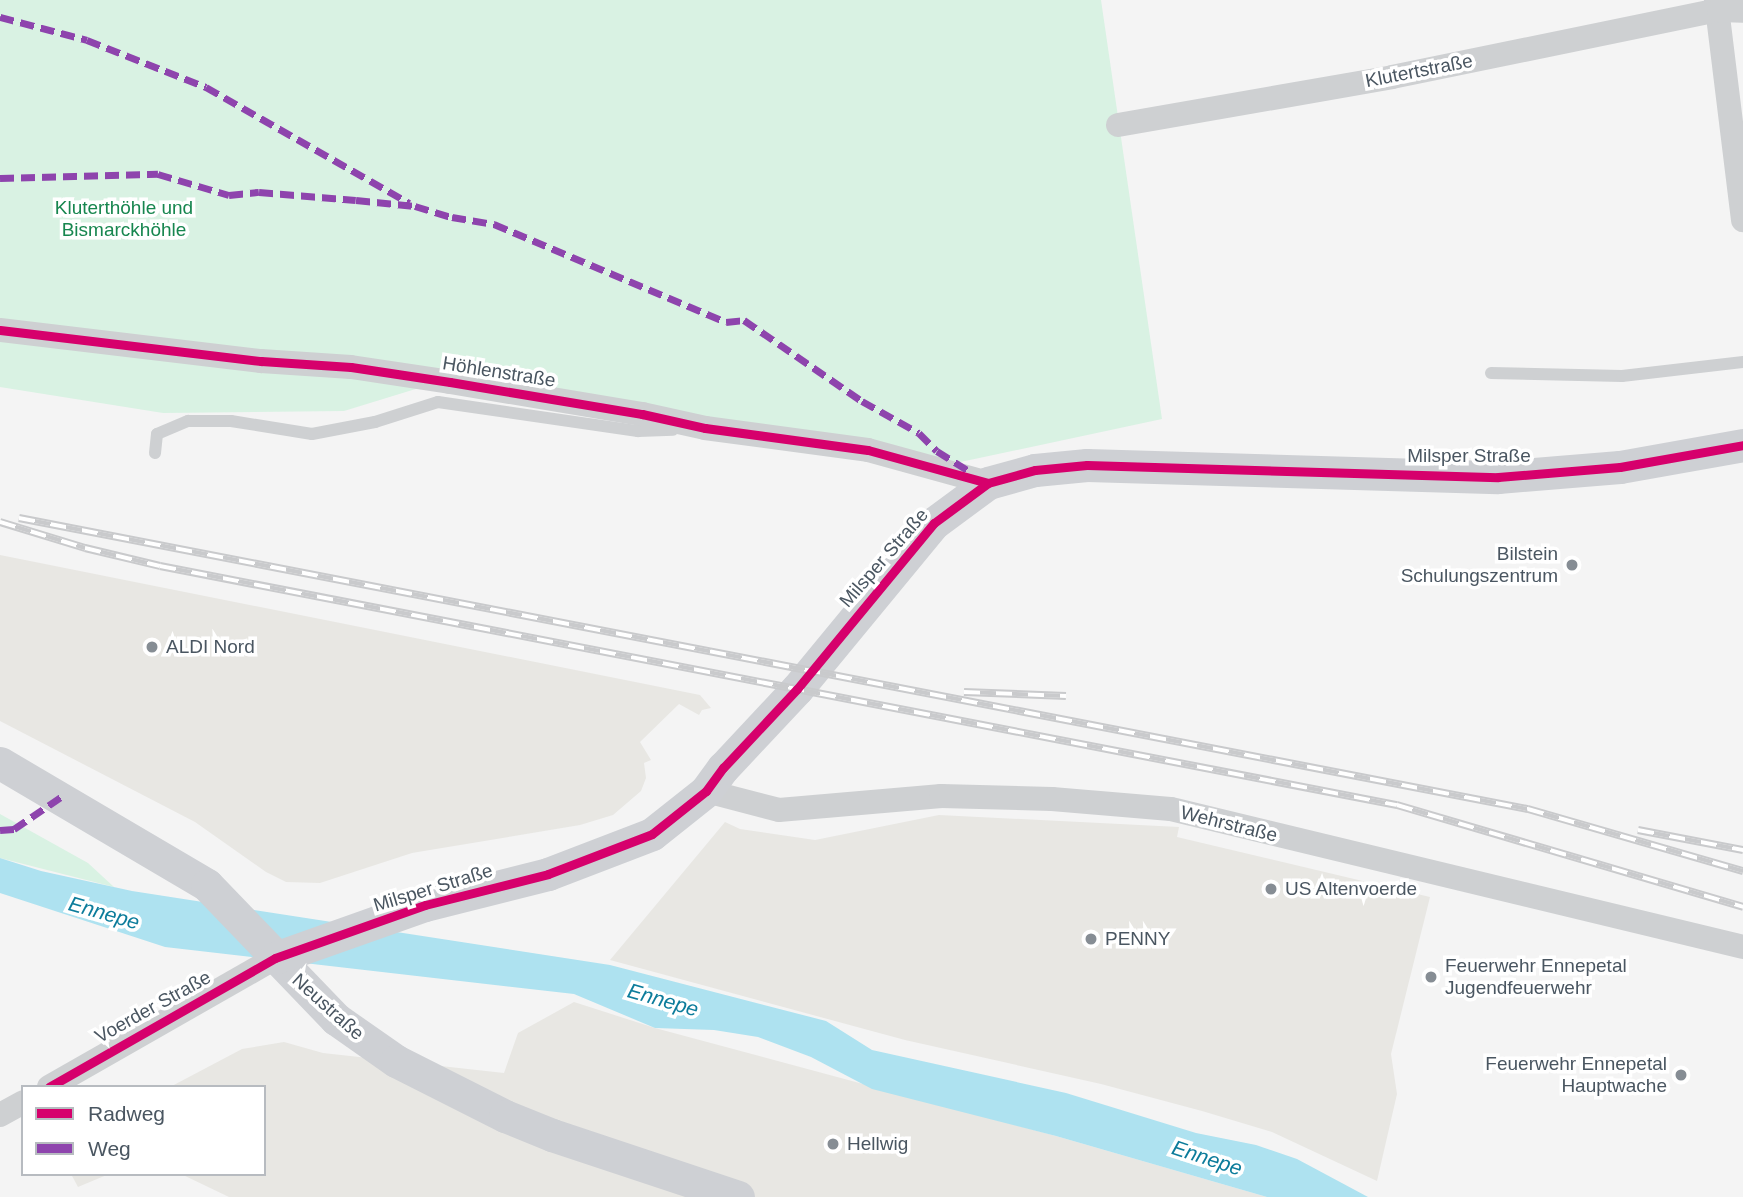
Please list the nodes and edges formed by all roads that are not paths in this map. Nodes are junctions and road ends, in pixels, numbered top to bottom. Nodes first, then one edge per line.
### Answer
1 (1726, 7) edge
2 (1118, 125) dead end
3 (1743, 220) edge
4 (0, 330) edge
5 (1743, 362) edge
6 (1490, 373) dead end
7 (705, 428) junction
8 (1743, 445) edge
9 (155, 453) dead end
10 (988, 483) junction
11 (0, 762) edge
12 (706, 791) junction
13 (1743, 947) edge
14 (275, 958) junction
15 (52, 1085) edge
16 (21, 1103) edge
17 (0, 1115) edge
18 (738, 1197) edge

1 - 2 street, Klutertstraße
1 - 3 street
4 - 7 street, Höhlenstraße
5 - 6 lane
7 - 9 lane
7 - 10 street, Höhlenstraße
8 - 10 street, Milsper Straße
10 - 12 street, Milsper Straße
11 - 14 street, Neustraße
12 - 13 street, Wehrstraße
12 - 14 street, Milsper Straße
14 - 15 street, Voerder Straße
14 - 18 street, Neustraße
16 - 17 street

